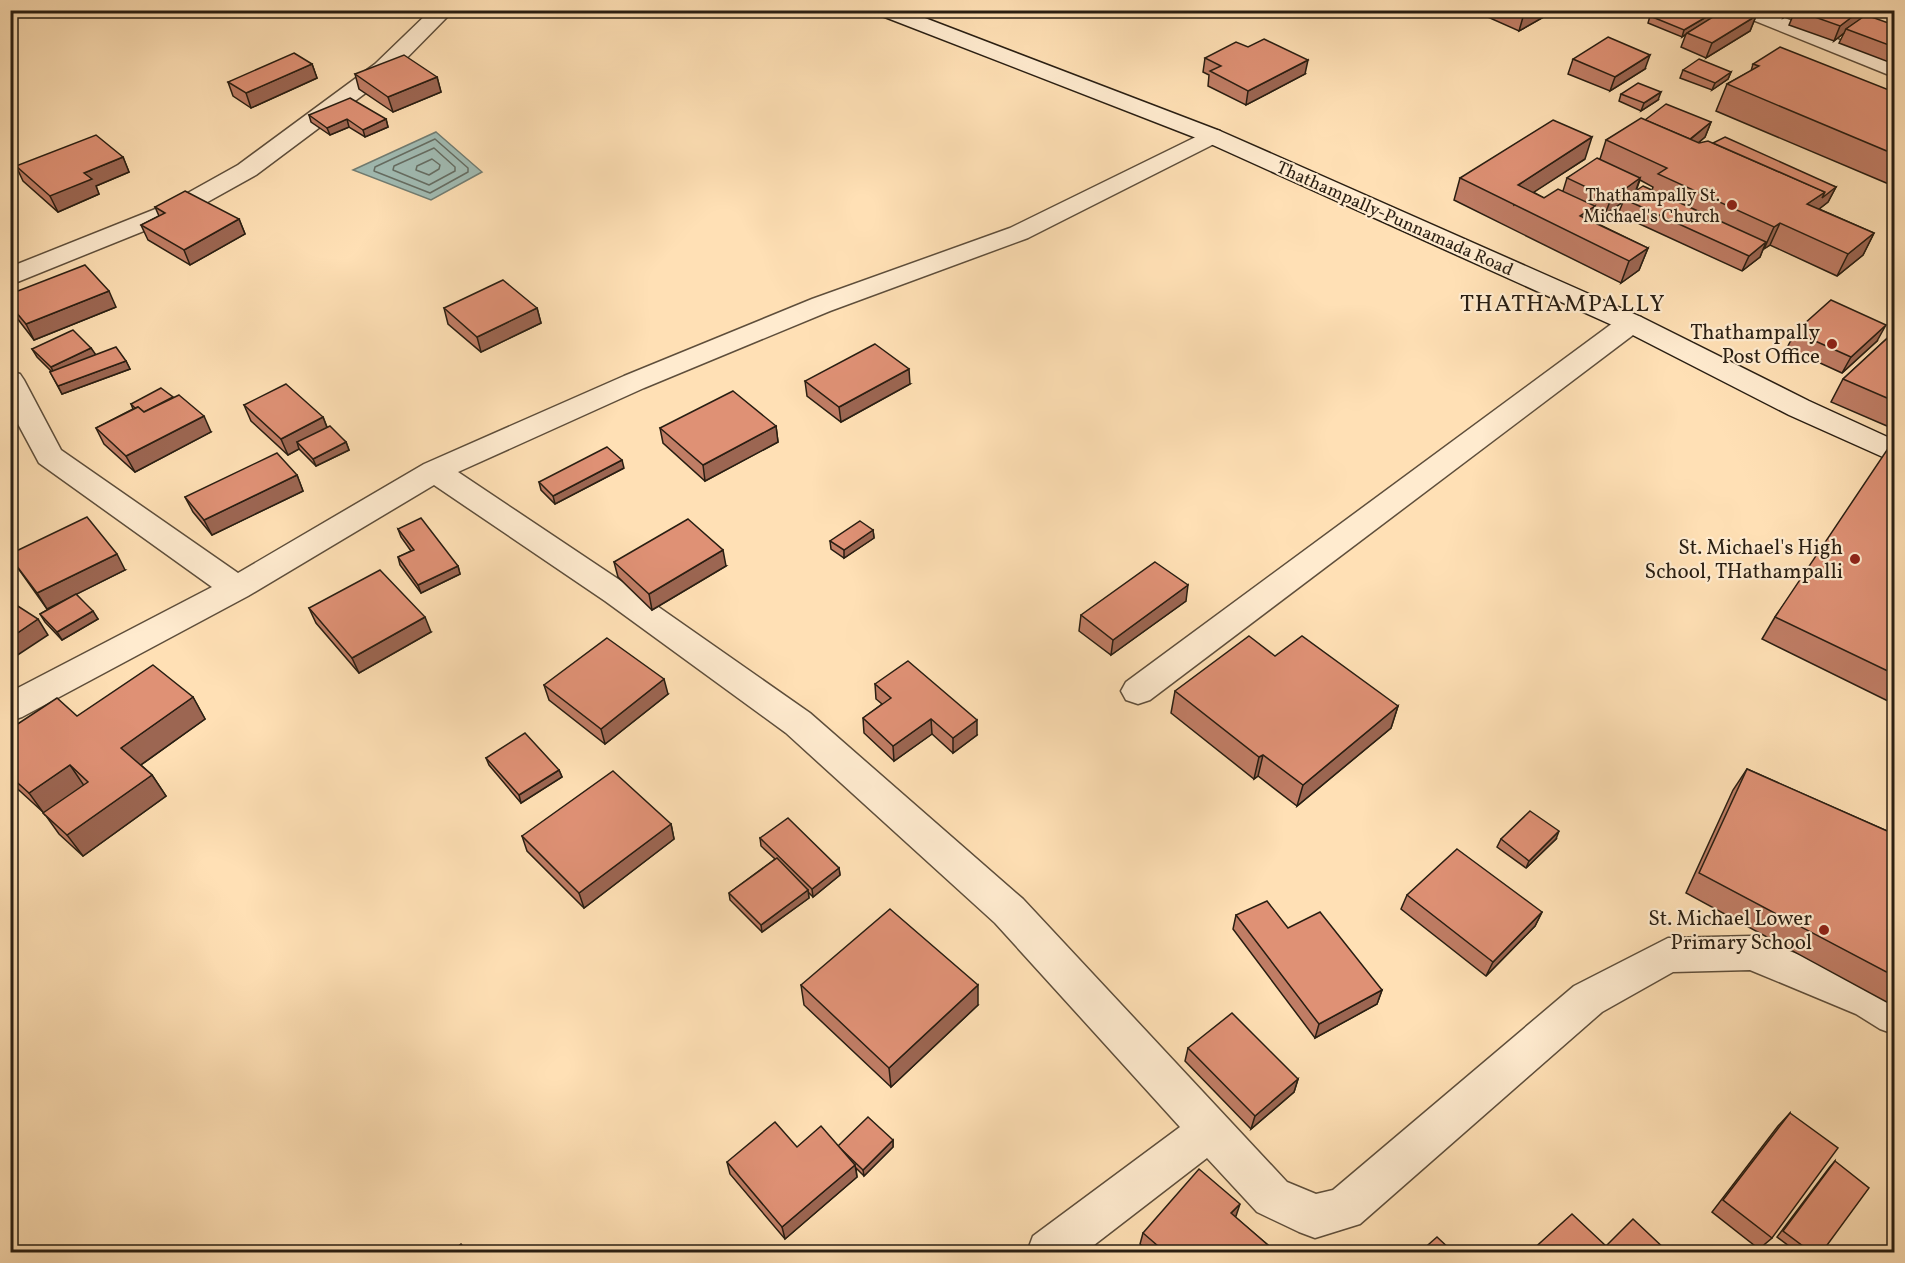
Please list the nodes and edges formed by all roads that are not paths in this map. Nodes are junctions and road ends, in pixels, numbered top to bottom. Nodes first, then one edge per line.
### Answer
1 (444, 10) edge
2 (884, 10) edge
3 (1745, 10) edge
4 (1894, 70) edge
5 (1212, 136) junction
6 (10, 277) edge
7 (1631, 323) junction
8 (10, 380) edge
9 (1894, 452) edge
10 (435, 471) junction
11 (237, 588) junction
12 (1138, 691) dead end
13 (10, 708) edge
14 (1894, 1016) edge
15 (1210, 1130) junction
16 (1049, 1252) edge

1 - 6 street
2 - 5 street, Thathampally-Punnamada Road
3 - 4 street
5 - 7 street, Thathampally-Punnamada Road
5 - 10 street
7 - 9 street, Thathampally-Punnamada Road
7 - 12 street
8 - 11 street
10 - 11 street
10 - 15 street
11 - 13 street
14 - 15 street
15 - 16 street

